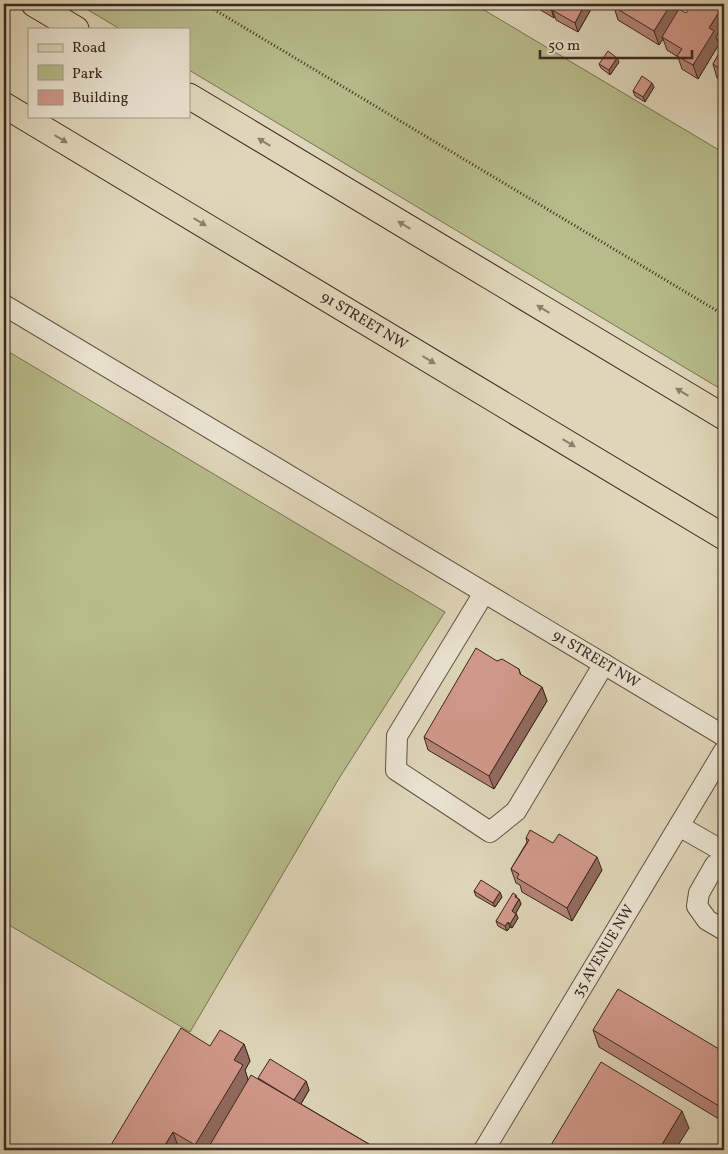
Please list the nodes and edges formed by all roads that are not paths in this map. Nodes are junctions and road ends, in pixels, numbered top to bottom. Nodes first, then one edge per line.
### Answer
1 (34, 4) edge
2 (74, 28) edge
3 (190, 97) edge
4 (4, 105) edge
5 (4, 306) edge
6 (724, 417) edge
7 (714, 531) edge
8 (724, 548) edge
9 (484, 593) junction
10 (604, 664) junction
11 (724, 736) edge
12 (724, 751) edge
13 (679, 826) junction
14 (721, 858) edge
15 (724, 930) edge
16 (484, 1150) edge

1 - 2 main road
6 -> 3 main road
4 -> 7 main road, 91 STREET NW
5 - 9 street, 91 STREET NW
7 - 8 main road, 91 STREET NW
9 - 10 street, 91 STREET NW
9 - 10 street
10 - 11 street, 91 STREET NW
12 - 13 street, 35 AVENUE NW
13 - 14 street
13 - 16 street, 35 AVENUE NW
14 - 15 street

